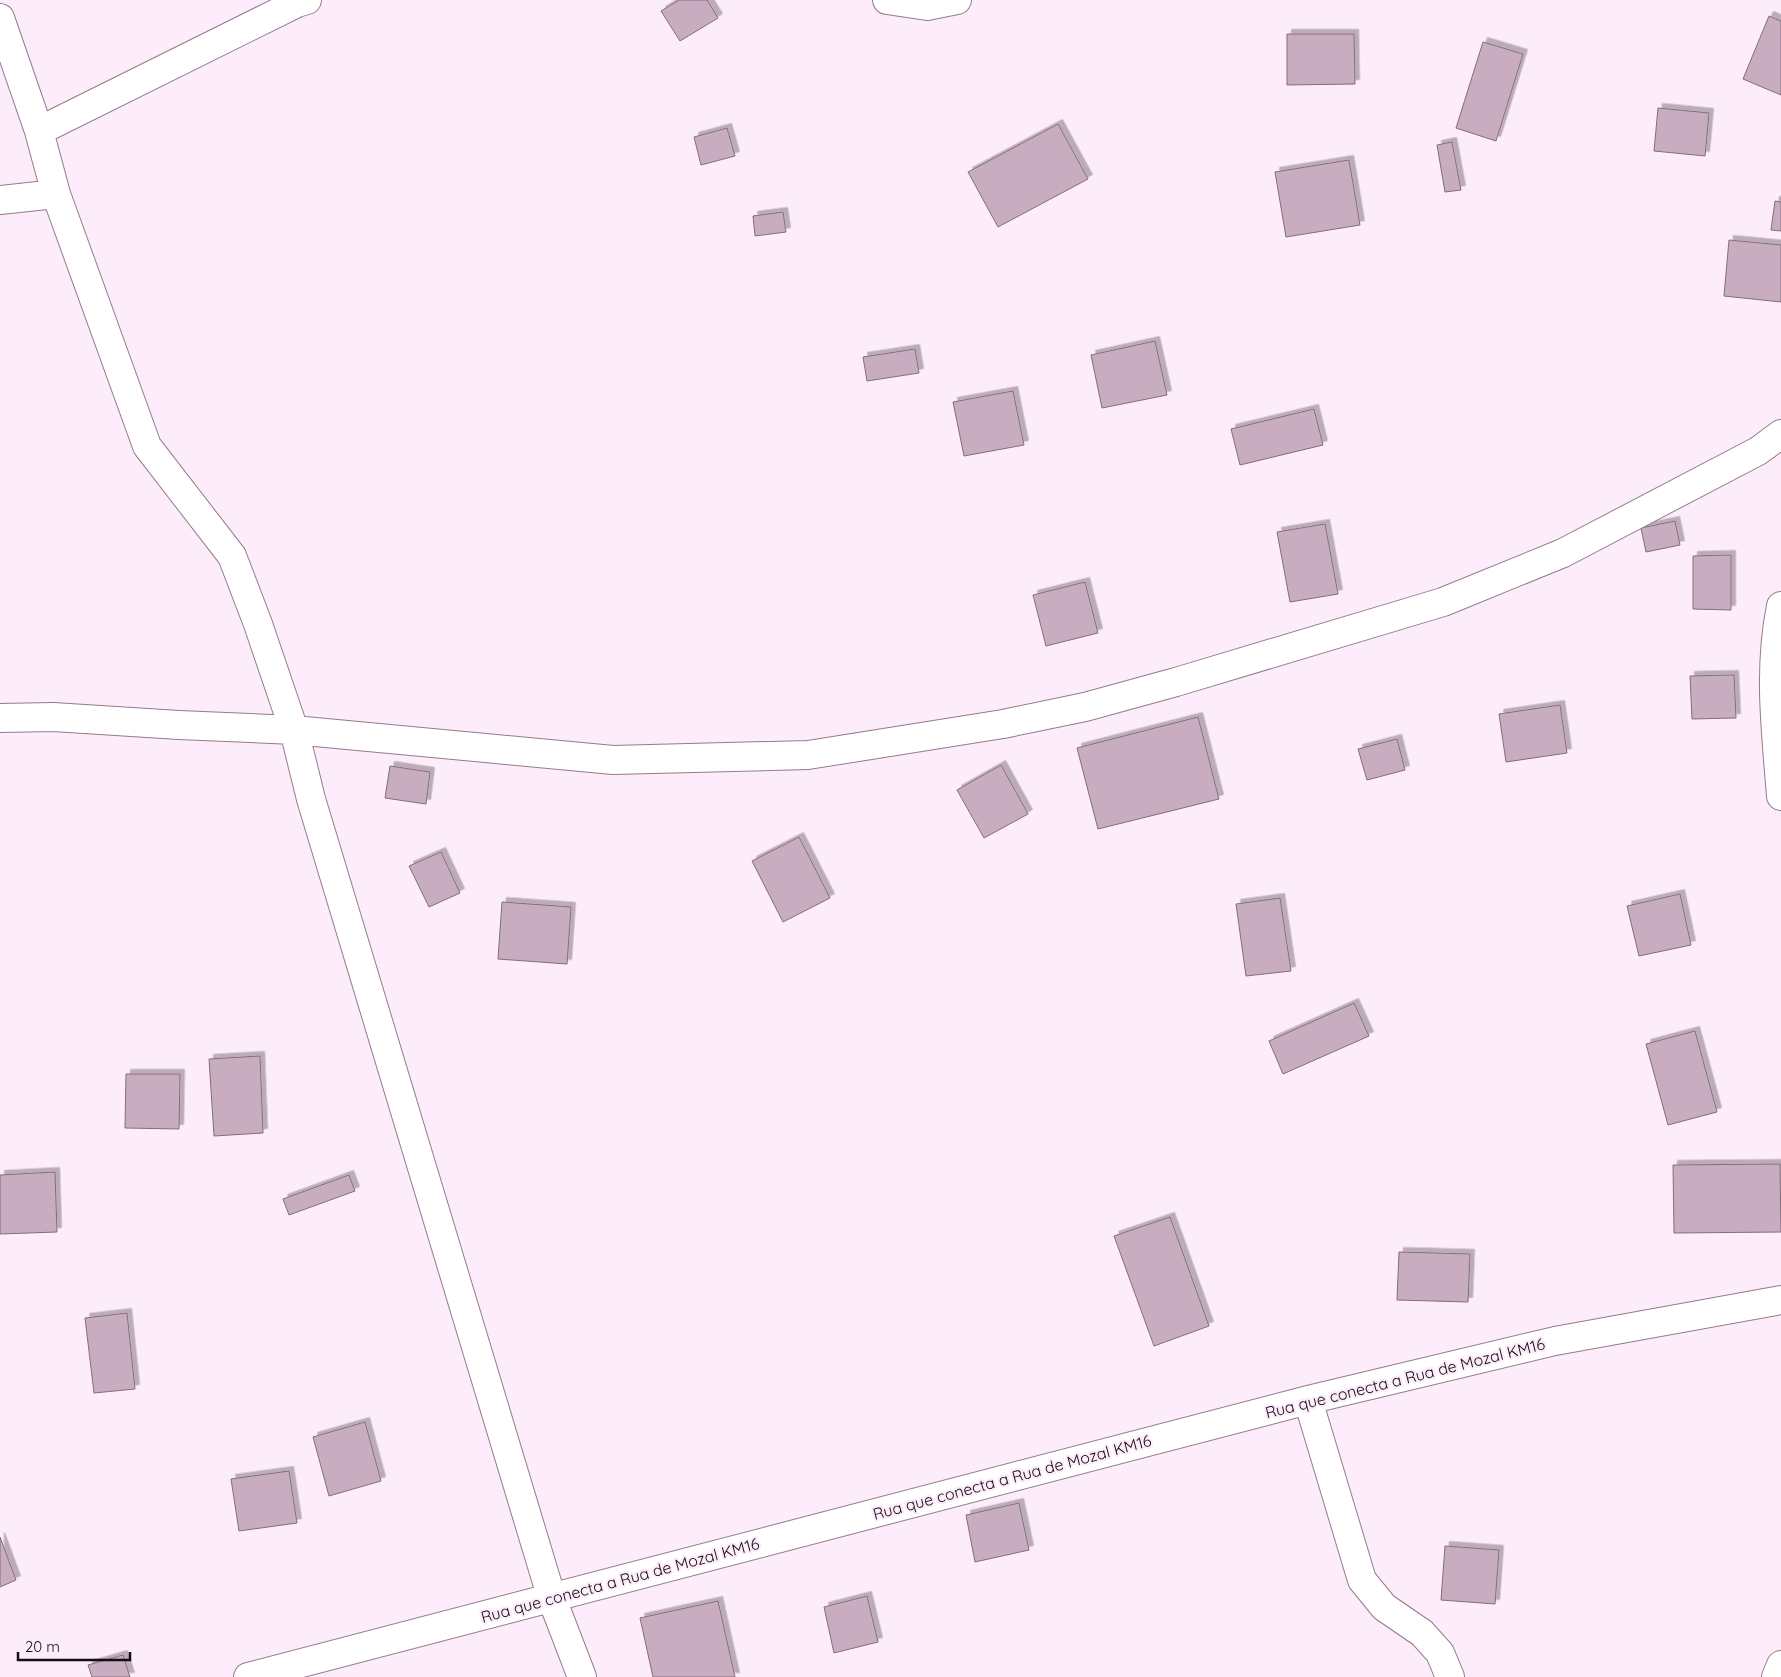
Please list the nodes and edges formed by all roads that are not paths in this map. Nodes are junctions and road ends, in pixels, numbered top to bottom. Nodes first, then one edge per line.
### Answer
1 (307, 0) edge
2 (887, 0) edge
3 (958, 0) edge
4 (0, 18) edge
5 (39, 131) junction
6 (56, 194) junction
7 (0, 200) edge
8 (1781, 434) edge
9 (1781, 606) edge
10 (0, 718) edge
11 (294, 730) junction
12 (1781, 796) edge
13 (1781, 1300) edge
14 (1308, 1400) junction
15 (552, 1598) junction
16 (1781, 1665) edge
17 (248, 1677) edge
18 (582, 1677) edge
19 (1450, 1677) edge
20 (1776, 1677) edge

1 - 5 street
2 - 3 street
4 - 5 street
5 - 6 street
6 - 7 street
6 - 11 street
8 - 11 street
9 - 12 street
10 - 11 street
11 - 15 street
13 - 14 street, Rua que conecta a Rua de Mozal KM16
14 - 15 street, Rua que conecta a Rua de Mozal KM16
14 - 19 street
15 - 17 street, Rua que conecta a Rua de Mozal KM16
15 - 18 street
16 - 20 street

